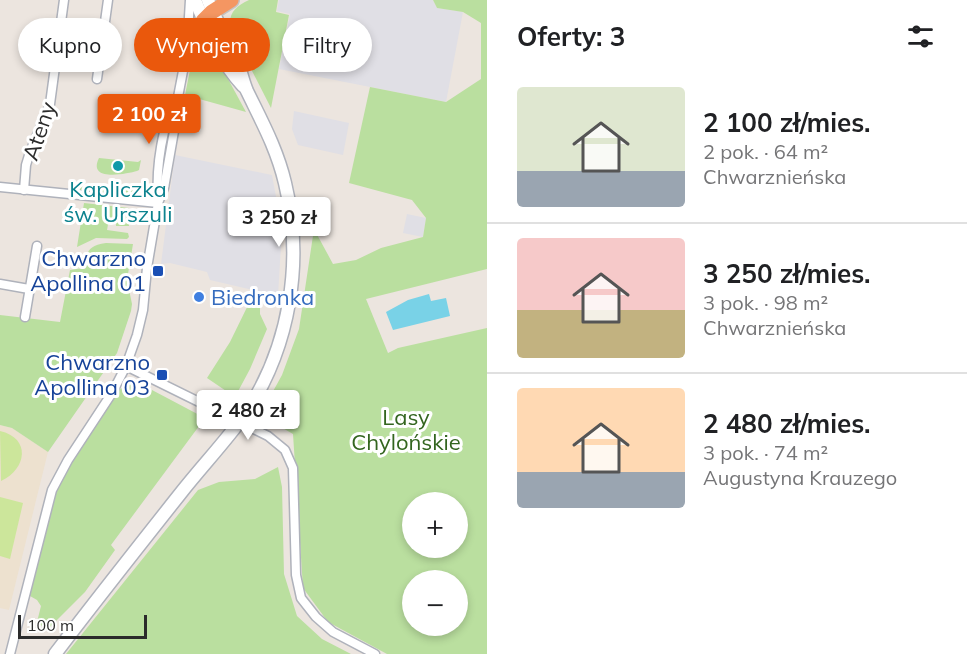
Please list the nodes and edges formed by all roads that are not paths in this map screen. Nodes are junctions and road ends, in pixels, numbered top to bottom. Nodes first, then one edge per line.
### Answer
1 (64, 0) edge
2 (107, 0) edge
3 (190, 0) edge
4 (195, 0) edge
5 (231, 0) edge
6 (208, 11) edge
7 (189, 18) edge
8 (183, 72) edge
9 (97, 79) dead end
10 (0, 187) edge
11 (24, 190) junction
12 (158, 203) junction
13 (37, 246) dead end
14 (0, 284) edge
15 (29, 289) junction
16 (25, 317) dead end
17 (126, 366) junction
18 (239, 422) junction
19 (10, 654) edge
20 (55, 654) edge
21 (375, 654) edge

1 - 11 street, Ateny
2 - 9 street
3 - 7 street
4 - 6 street
5 - 6 highway
6 - 18 street
8 - 12 street
10 - 11 street
11 - 12 street
12 - 17 street
13 - 15 street
14 - 15 street
15 - 16 street
17 - 18 street
17 - 19 street
18 - 20 street
18 - 21 street

